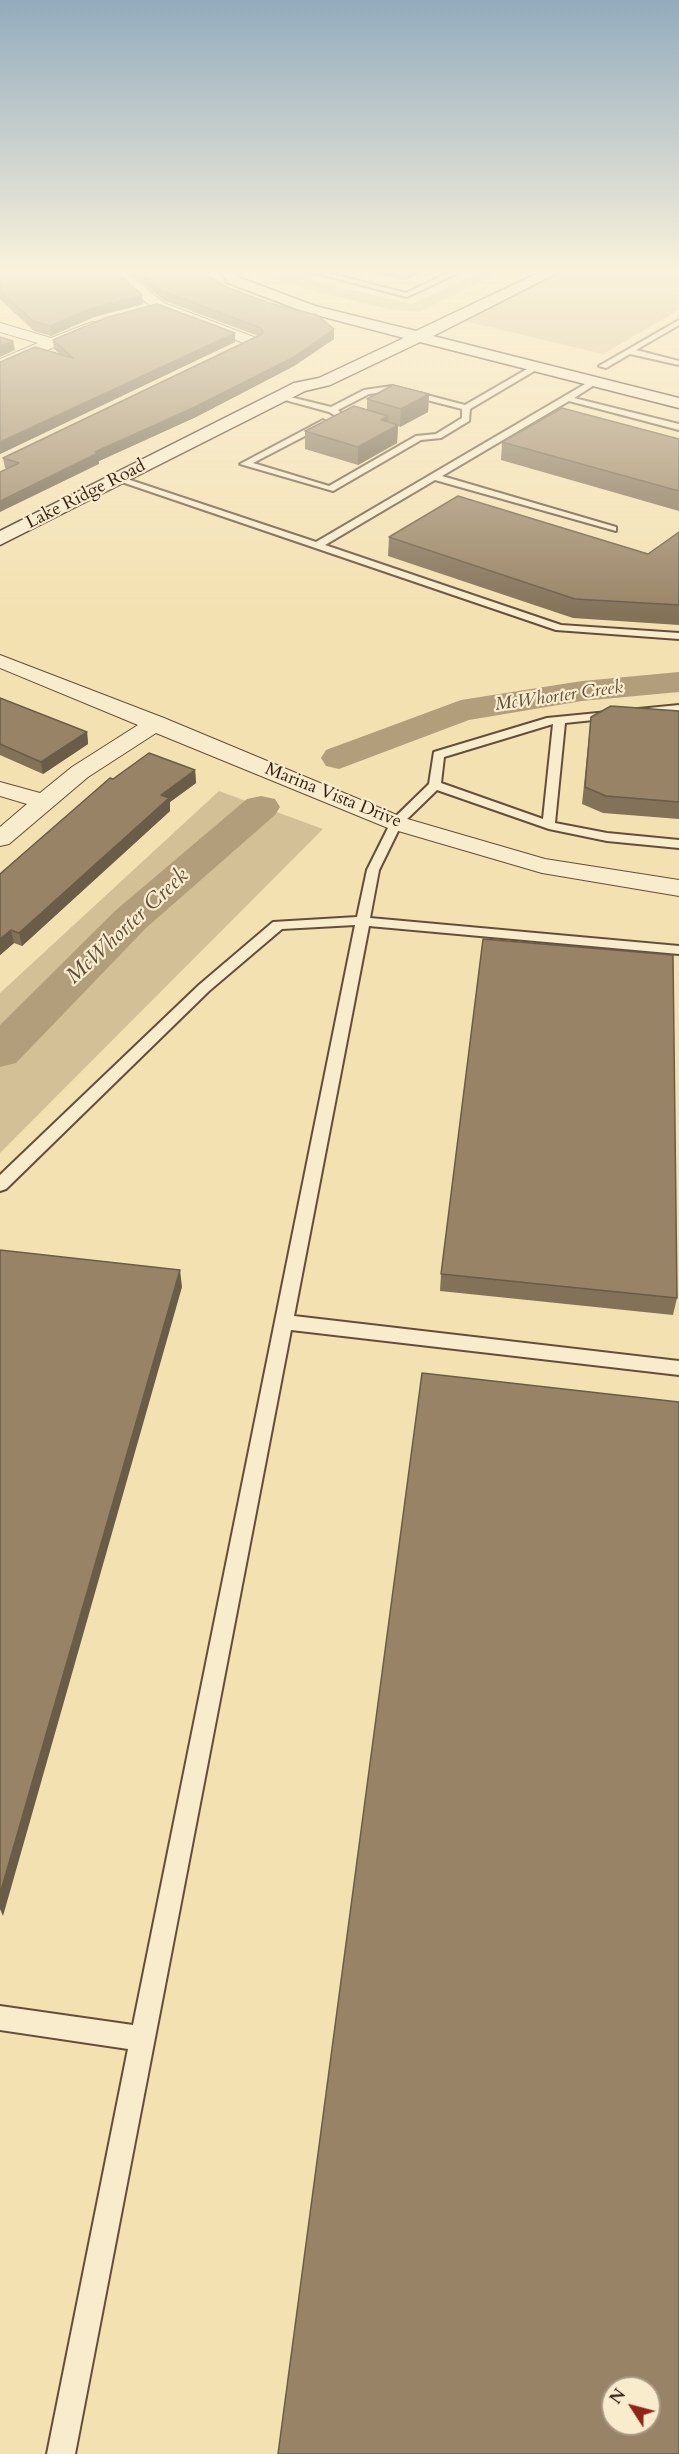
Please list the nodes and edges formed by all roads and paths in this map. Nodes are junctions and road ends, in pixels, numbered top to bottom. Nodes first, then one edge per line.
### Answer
1 (300, 387) edge
2 (503, 387) edge
3 (588, 387) edge
4 (613, 387) edge
5 (281, 396) junction
6 (570, 399) junction
7 (679, 403) edge
8 (466, 408) junction
9 (549, 411) junction
10 (335, 413) junction
11 (560, 414) edge
12 (348, 418) edge
13 (679, 427) edge
14 (409, 435) dead end
15 (419, 438) junction
16 (435, 477) junction
17 (118, 479) junction
18 (614, 529) dead end
19 (0, 539) edge
20 (316, 546) junction
21 (679, 636) edge
22 (0, 661) edge
23 (679, 708) edge
24 (559, 720) junction
25 (156, 723) junction
26 (435, 785) junction
27 (0, 789) edge
28 (45, 802) junction
29 (396, 823) junction
30 (549, 825) junction
31 (0, 839) edge
32 (679, 844) edge
33 (679, 888) edge
34 (363, 921) junction
35 (679, 950) edge
36 (0, 1185) edge
37 (284, 1322) junction
38 (679, 1368) edge
39 (0, 2018) edge
40 (143, 2039) junction
41 (61, 2454) edge

1 - 5 street, Lake Ridge Road
2 - 8 lane
3 - 6 lane
4 - 7 street
5 - 10 lane
5 - 17 street, Lake Ridge Road
6 - 9 lane
6 - 13 lane
8 - 10 lane
8 - 15 lane
9 - 11 lane
9 - 16 lane
10 - 12 lane
10 - 15 lane
14 - 15 lane
16 - 18 lane
16 - 20 lane
17 - 19 street, Lake Ridge Road
17 - 20 lane
20 - 21 lane
22 - 25 street, Marina Vista Drive
23 - 24 lane
24 - 26 lane
24 - 30 lane
25 - 28 street
25 - 29 street, Marina Vista Drive
26 - 29 lane
26 - 30 lane
27 - 28 street
28 - 31 street
29 - 33 street, Marina Vista Drive
29 - 34 lane
30 - 32 lane
34 - 35 lane
34 - 36 lane
34 - 37 lane
37 - 38 lane
37 - 40 lane
39 - 40 lane
40 - 41 lane

